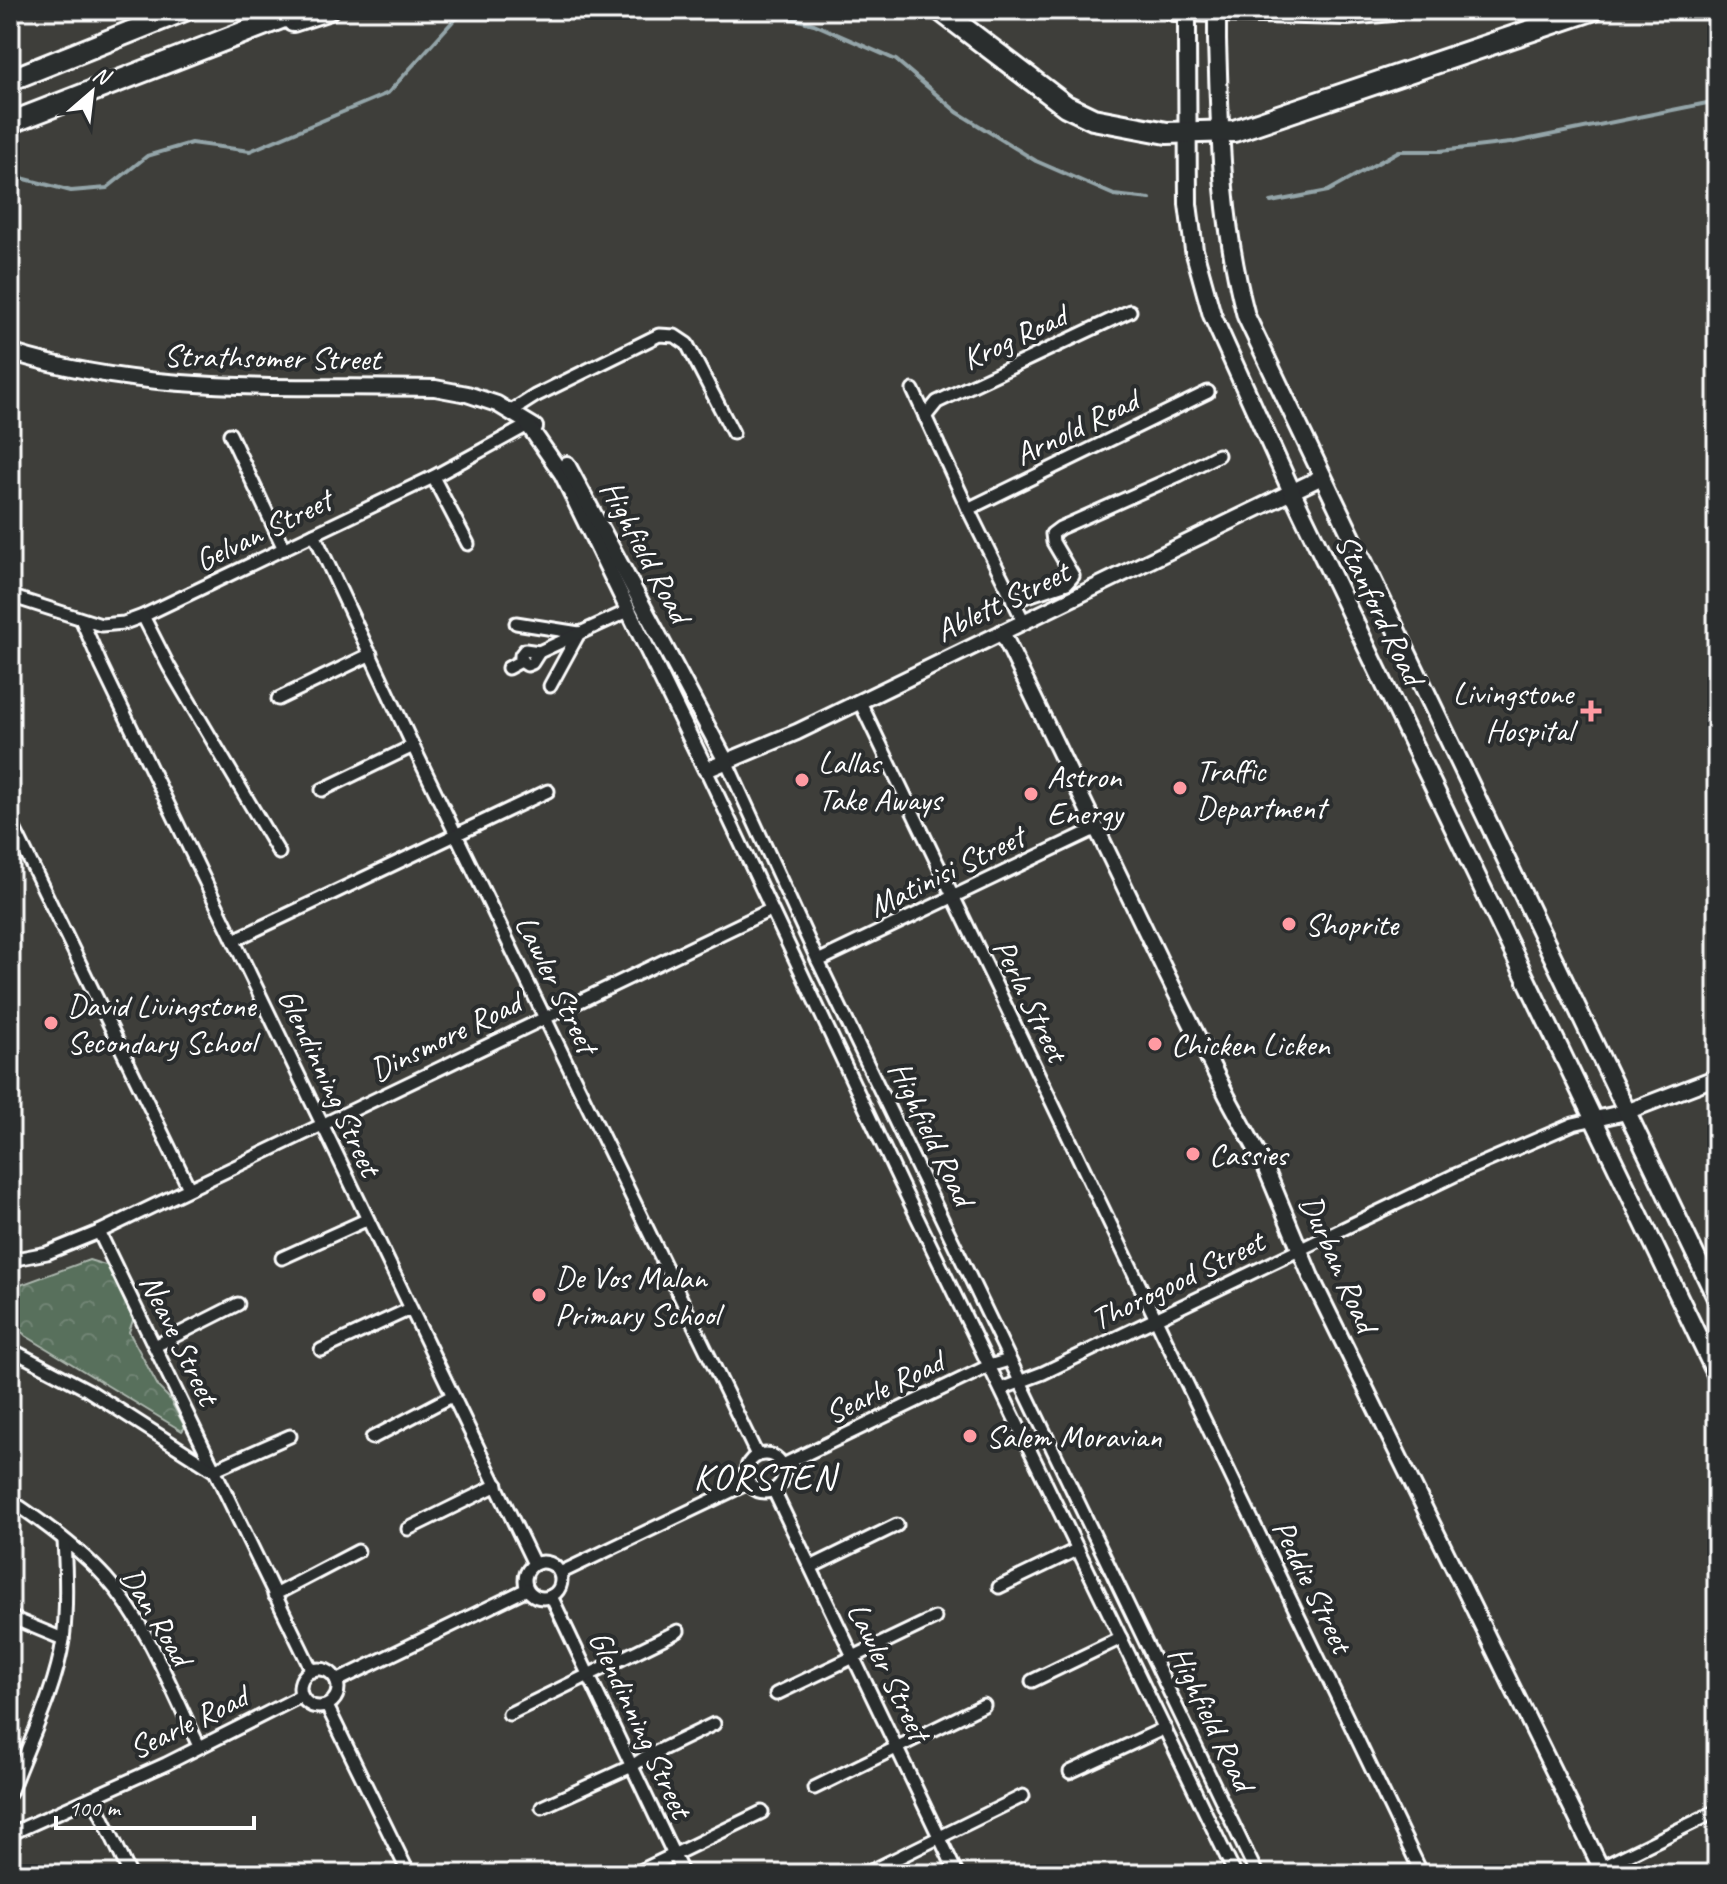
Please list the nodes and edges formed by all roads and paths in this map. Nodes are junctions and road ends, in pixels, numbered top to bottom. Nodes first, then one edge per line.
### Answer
1 (185, 10) edge
2 (302, 10) edge
3 (327, 10) edge
4 (940, 10) edge
5 (1174, 10) edge
6 (1187, 10) edge
7 (1217, 10) edge
8 (1393, 10) edge
9 (1592, 10) edge
10 (225, 42) junction
11 (10, 80) edge
12 (10, 123) edge
13 (1188, 132) junction
14 (1220, 132) junction
15 (1130, 311) dead end
16 (10, 352) edge
17 (913, 390) dead end
18 (1208, 392) dead end
19 (510, 412) junction
20 (925, 417) junction
21 (532, 428) junction
22 (733, 433) dead end
23 (230, 434) dead end
24 (1218, 455) dead end
25 (433, 477) junction
26 (1322, 477) junction
27 (1292, 492) junction
28 (968, 509) junction
29 (314, 534) junction
30 (468, 544) dead end
31 (284, 549) junction
32 (10, 596) edge
33 (1013, 601) junction
34 (628, 611) junction
35 (143, 616) junction
36 (1023, 620) junction
37 (82, 621) junction
38 (516, 623) dead end
39 (1002, 632) junction
40 (579, 633) junction
41 (371, 654) junction
42 (508, 668) dead end
43 (550, 686) dead end
44 (278, 699) dead end
45 (860, 702) junction
46 (413, 746) junction
47 (727, 763) junction
48 (706, 770) junction
49 (322, 790) dead end
50 (548, 791) dead end
51 (10, 820) edge
52 (1097, 828) junction
53 (456, 834) junction
54 (279, 853) dead end
55 (953, 898) junction
56 (770, 910) junction
57 (234, 940) junction
58 (818, 961) junction
59 (545, 1017) junction
60 (1717, 1077) edge
61 (1626, 1112) junction
62 (1595, 1119) junction
63 (322, 1124) junction
64 (189, 1188) junction
65 (366, 1220) junction
66 (99, 1232) junction
67 (1299, 1249) junction
68 (282, 1258) dead end
69 (10, 1260) edge
70 (974, 1286) junction
71 (956, 1297) junction
72 (1717, 1300) edge
73 (238, 1304) dead end
74 (410, 1309) junction
75 (1156, 1320) junction
76 (155, 1346) junction
77 (10, 1349) edge
78 (321, 1350) dead end
79 (1009, 1360) junction
80 (989, 1366) junction
81 (1717, 1376) edge
82 (1020, 1382) junction
83 (1001, 1389) junction
84 (452, 1396) junction
85 (290, 1436) dead end
86 (372, 1438) dead end
87 (757, 1455) junction
88 (783, 1465) junction
89 (213, 1470) junction
90 (748, 1483) junction
91 (497, 1485) junction
92 (774, 1491) junction
93 (10, 1500) edge
94 (897, 1525) dead end
95 (408, 1529) dead end
96 (64, 1541) junction
97 (1078, 1549) junction
98 (358, 1551) dead end
99 (534, 1564) junction
100 (811, 1567) junction
101 (560, 1573) junction
102 (999, 1587) dead end
103 (527, 1589) junction
104 (274, 1595) junction
105 (551, 1596) junction
106 (10, 1617) edge
107 (935, 1618) dead end
108 (678, 1631) dead end
109 (1121, 1638) junction
110 (63, 1639) junction
111 (854, 1656) junction
112 (312, 1671) junction
113 (588, 1674) junction
114 (337, 1681) junction
115 (1032, 1681) dead end
116 (776, 1694) dead end
117 (301, 1696) junction
118 (984, 1705) dead end
119 (327, 1706) junction
120 (509, 1714) dead end
121 (714, 1724) dead end
122 (1165, 1728) junction
123 (199, 1746) junction
124 (896, 1746) junction
125 (632, 1766) junction
126 (1070, 1772) dead end
127 (814, 1788) dead end
128 (10, 1793) edge
129 (1023, 1796) dead end
130 (93, 1797) junction
131 (542, 1807) dead end
132 (1717, 1811) edge
133 (762, 1812) dead end
134 (10, 1834) edge
135 (939, 1837) junction
136 (673, 1854) junction
137 (1597, 1872) edge
138 (867, 1873) edge
139 (130, 1874) edge
140 (409, 1874) edge
141 (634, 1874) edge
142 (683, 1874) edge
143 (957, 1874) edge
144 (1235, 1874) edge
145 (1257, 1874) edge
146 (1422, 1874) edge

1 - 11 highway
2 - 10 highway
3 - 10 highway
4 - 13 highway
5 - 8 highway
6 - 13 main road, Stanford Road, bridge
7 - 14 main road, Stanford Road, bridge
9 - 14 highway
10 - 12 highway
13 - 14 highway
13 - 27 main road, Stanford Road
14 - 26 main road, Stanford Road
15 - 20 street, Krog Road
16 - 19 street, Strathsomer Street
17 - 20 street
18 - 28 street, Arnold Road
19 - 21 street, Strathsomer Street
19 - 22 street
20 - 28 street
21 - 25 street, Gelvan Street
21 - 34 street, Highfield Road
21 - 47 street, Highfield Road
23 - 31 street
24 - 33 street
25 - 29 street, Gelvan Street
25 - 30 street
26 - 27 street, Ablett Street
26 - 61 main road, Stanford Road
27 - 36 street, Ablett Street
27 - 62 main road, Stanford Road
28 - 33 street
29 - 31 street, Gelvan Street
29 - 41 street, Lawler Street
31 - 35 street, Gelvan Street
32 - 37 street, Gelvan Street
33 - 36 street
34 - 40 street
34 - 48 street, Highfield Road
35 - 37 street, Gelvan Street
35 - 54 street
36 - 39 street, Ablett Street
37 - 57 street, Glendinning Street
38 - 40 street
39 - 45 street, Ablett Street
39 - 52 street, Durban Road
40 - 42 street
40 - 43 street
41 - 44 street
41 - 46 street, Lawler Street
45 - 47 street, Ablett Street
45 - 55 street, Perla Street
46 - 49 street
46 - 53 street, Lawler Street
47 - 48 street, Ablett Street
47 - 58 street, Highfield Road
48 - 56 street, Highfield Road
50 - 53 street
51 - 64 street
52 - 55 street, Matinisi Street
52 - 67 street, Durban Road
53 - 57 street
53 - 59 street, Lawler Street
55 - 58 street, Matinisi Street
55 - 75 street, Perla Street
56 - 59 street, Dinsmore Road
56 - 71 street, Highfield Road
57 - 63 street, Glendinning Street
58 - 70 street, Highfield Road
59 - 63 street, Dinsmore Road
59 - 87 street, Lawler Street
60 - 61 street
61 - 62 street
61 - 72 main road, Stanford Road
62 - 67 street, Thorogood Street
62 - 81 main road, Stanford Road
63 - 64 street, Dinsmore Road
63 - 65 street, Glendinning Street
64 - 66 street, Dinsmore Road
65 - 68 street
65 - 74 street, Glendinning Street
66 - 69 street, Dinsmore Road
66 - 76 street, Neave Street
67 - 75 street, Thorogood Street
67 - 137 street, Durban Road
70 - 71 street
70 - 79 street, Highfield Road
71 - 80 street, Highfield Road
73 - 76 street
74 - 78 street
74 - 84 street, Glendinning Street
75 - 82 street, Thorogood Street
75 - 146 street, Peddie Street
76 - 89 street, Neave Street
77 - 89 street, Neave Street
79 - 80 street, Searle Road
79 - 82 street, Highfield Road
80 - 83 street, Highfield Road
80 - 88 street, Searle Road
82 - 83 street, Thorogood Street
82 - 145 street, Highfield Road
83 - 97 street, Highfield Road
84 - 86 street
84 - 91 street, Glendinning Street
85 - 89 street
87 - 88 street
87 - 90 street
88 - 92 street
89 - 104 street, Neave Street
90 - 92 street
90 - 101 street
91 - 95 street
91 - 99 street, Glendinning Street
92 - 100 street, Lawler Street
93 - 96 street, Dan Road
94 - 100 street
96 - 110 street
96 - 123 street, Dan Road
97 - 102 street
97 - 109 street, Highfield Road
98 - 104 street
99 - 101 street
99 - 103 street
100 - 111 street, Lawler Street
101 - 105 street
103 - 105 street
103 - 114 street
104 - 112 street, Neave Street
105 - 113 street, Glendinning Street
106 - 110 street
107 - 111 street
108 - 113 street
109 - 115 street
109 - 122 street, Highfield Road
110 - 128 street
111 - 116 street
111 - 124 street, Lawler Street
112 - 114 street
112 - 117 street
113 - 120 street
113 - 125 street, Glendinning Street
114 - 119 street
117 - 119 street
117 - 123 street, Searle Road
118 - 124 street
119 - 140 street
121 - 125 street
122 - 126 street
122 - 144 street, Highfield Road
123 - 130 street, Searle Road
124 - 127 street
124 - 135 street, Lawler Street
125 - 131 street
125 - 136 street, Glendinning Street
129 - 135 street
130 - 134 street, Searle Road
130 - 139 street
132 - 137 street
133 - 136 street
135 - 138 street
135 - 143 street, Lawler Street
136 - 141 street
136 - 142 street, Glendinning Street

